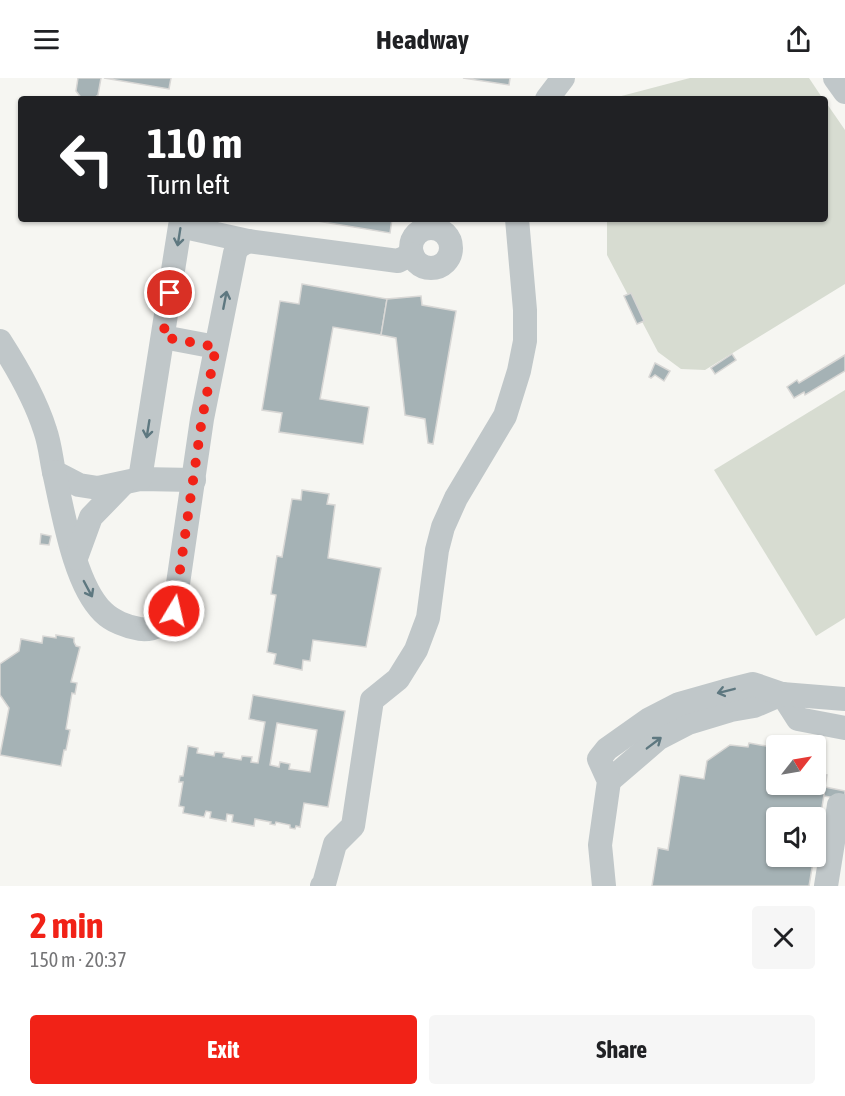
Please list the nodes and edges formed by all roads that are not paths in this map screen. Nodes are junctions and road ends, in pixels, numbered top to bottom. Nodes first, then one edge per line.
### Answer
1 (564, 78) edge
2 (549, 96) edge
3 (517, 222) edge
4 (446, 225) edge
5 (248, 241) junction
6 (412, 254) junction
7 (163, 337) junction
8 (0, 341) edge
9 (216, 347) junction
10 (54, 472) junction
11 (194, 480) junction
12 (132, 482) junction
13 (76, 558) junction
14 (782, 694) junction
15 (845, 699) edge
16 (845, 728) edge
17 (839, 805) dead end
18 (322, 886) edge
19 (604, 886) edge
20 (826, 886) edge

1 - 2 lane
3 - 18 lane
4 - 6 lane
4 - 6 lane
5 - 6 lane
5 -> 7 lane
9 -> 5 lane
7 - 9 lane
7 -> 12 lane
8 - 10 lane
9 - 11 lane
10 - 12 lane
10 - 13 lane
11 - 12 lane
13 -> 11 lane
12 - 13 lane
14 - 15 lane
14 - 16 lane
14 - 19 lane
17 - 20 lane

